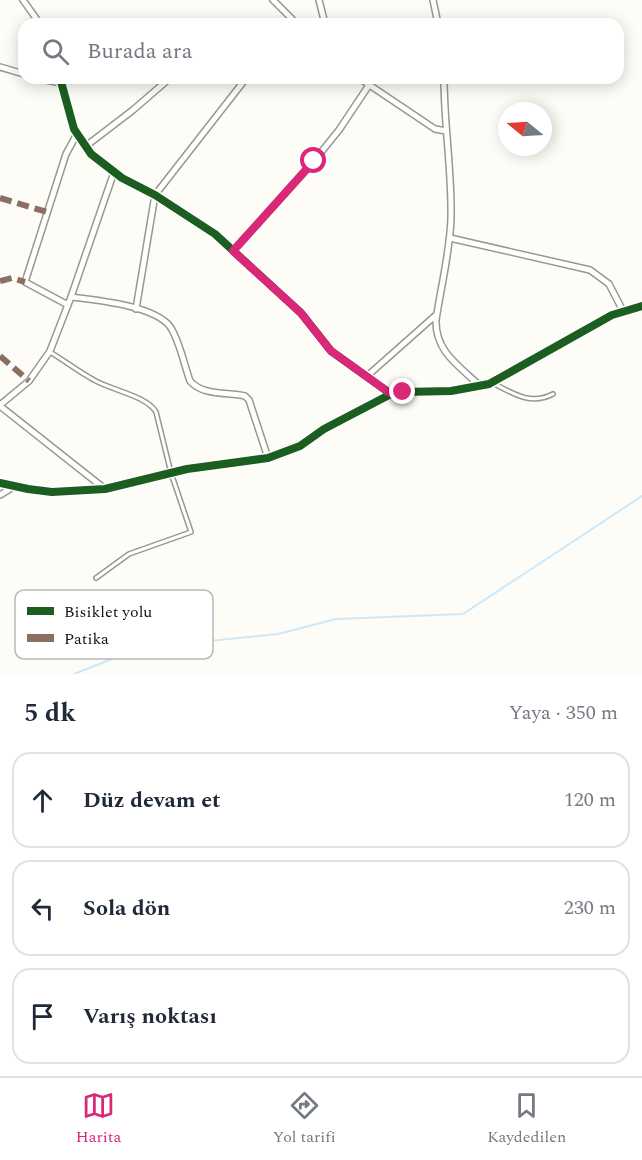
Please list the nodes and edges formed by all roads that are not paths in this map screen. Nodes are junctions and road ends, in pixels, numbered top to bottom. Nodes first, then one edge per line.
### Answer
1 (23, 0) edge
2 (273, 0) edge
3 (319, 0) edge
4 (433, 0) edge
5 (36, 18) edge
6 (291, 18) edge
7 (324, 18) edge
8 (437, 18) edge
9 (0, 67) edge
10 (18, 72) edge
11 (62, 84) edge
12 (163, 84) edge
13 (243, 84) edge
14 (444, 84) edge
15 (369, 85) joint
16 (446, 130) junction
17 (77, 134) junction
18 (86, 146) junction
19 (114, 172) junction
20 (155, 195) junction
21 (450, 238) junction
22 (233, 251) junction
23 (71, 297) junction
24 (68, 305) junction
25 (642, 306) edge
26 (136, 309) junction
27 (623, 311) junction
28 (437, 314) junction
29 (50, 351) junction
30 (366, 377) junction
31 (491, 382) junction
32 (479, 386) junction
33 (391, 394) junction
34 (553, 394) dead end
35 (0, 405) edge
36 (268, 458) junction
37 (171, 472) junction
38 (0, 483) edge
39 (12, 487) junction
40 (105, 489) junction
41 (0, 495) edge
42 (96, 578) dead end

1 - 5 street
2 - 6 street
3 - 7 street
4 - 8 street
9 - 10 street
11 - 17 street
12 - 18 street
13 - 20 street
14 - 16 street
15 - 16 street
15 - 22 street
16 - 21 street
17 - 18 street
17 - 24 street
18 - 19 street
19 - 20 street
19 - 23 street
20 - 22 street
20 - 26 street
21 - 27 street
21 - 28 street
22 - 30 street
23 - 24 street
23 - 26 street
24 - 29 street
25 - 27 street
26 - 36 street
27 - 31 street
28 - 30 street
28 - 32 street
29 - 35 street
29 - 37 lane
30 - 33 street
31 - 32 street
31 - 34 lane
32 - 33 street
33 - 36 street
35 - 40 street
36 - 37 street
37 - 40 street
37 - 42 lane
38 - 39 street
39 - 40 street
39 - 41 street

